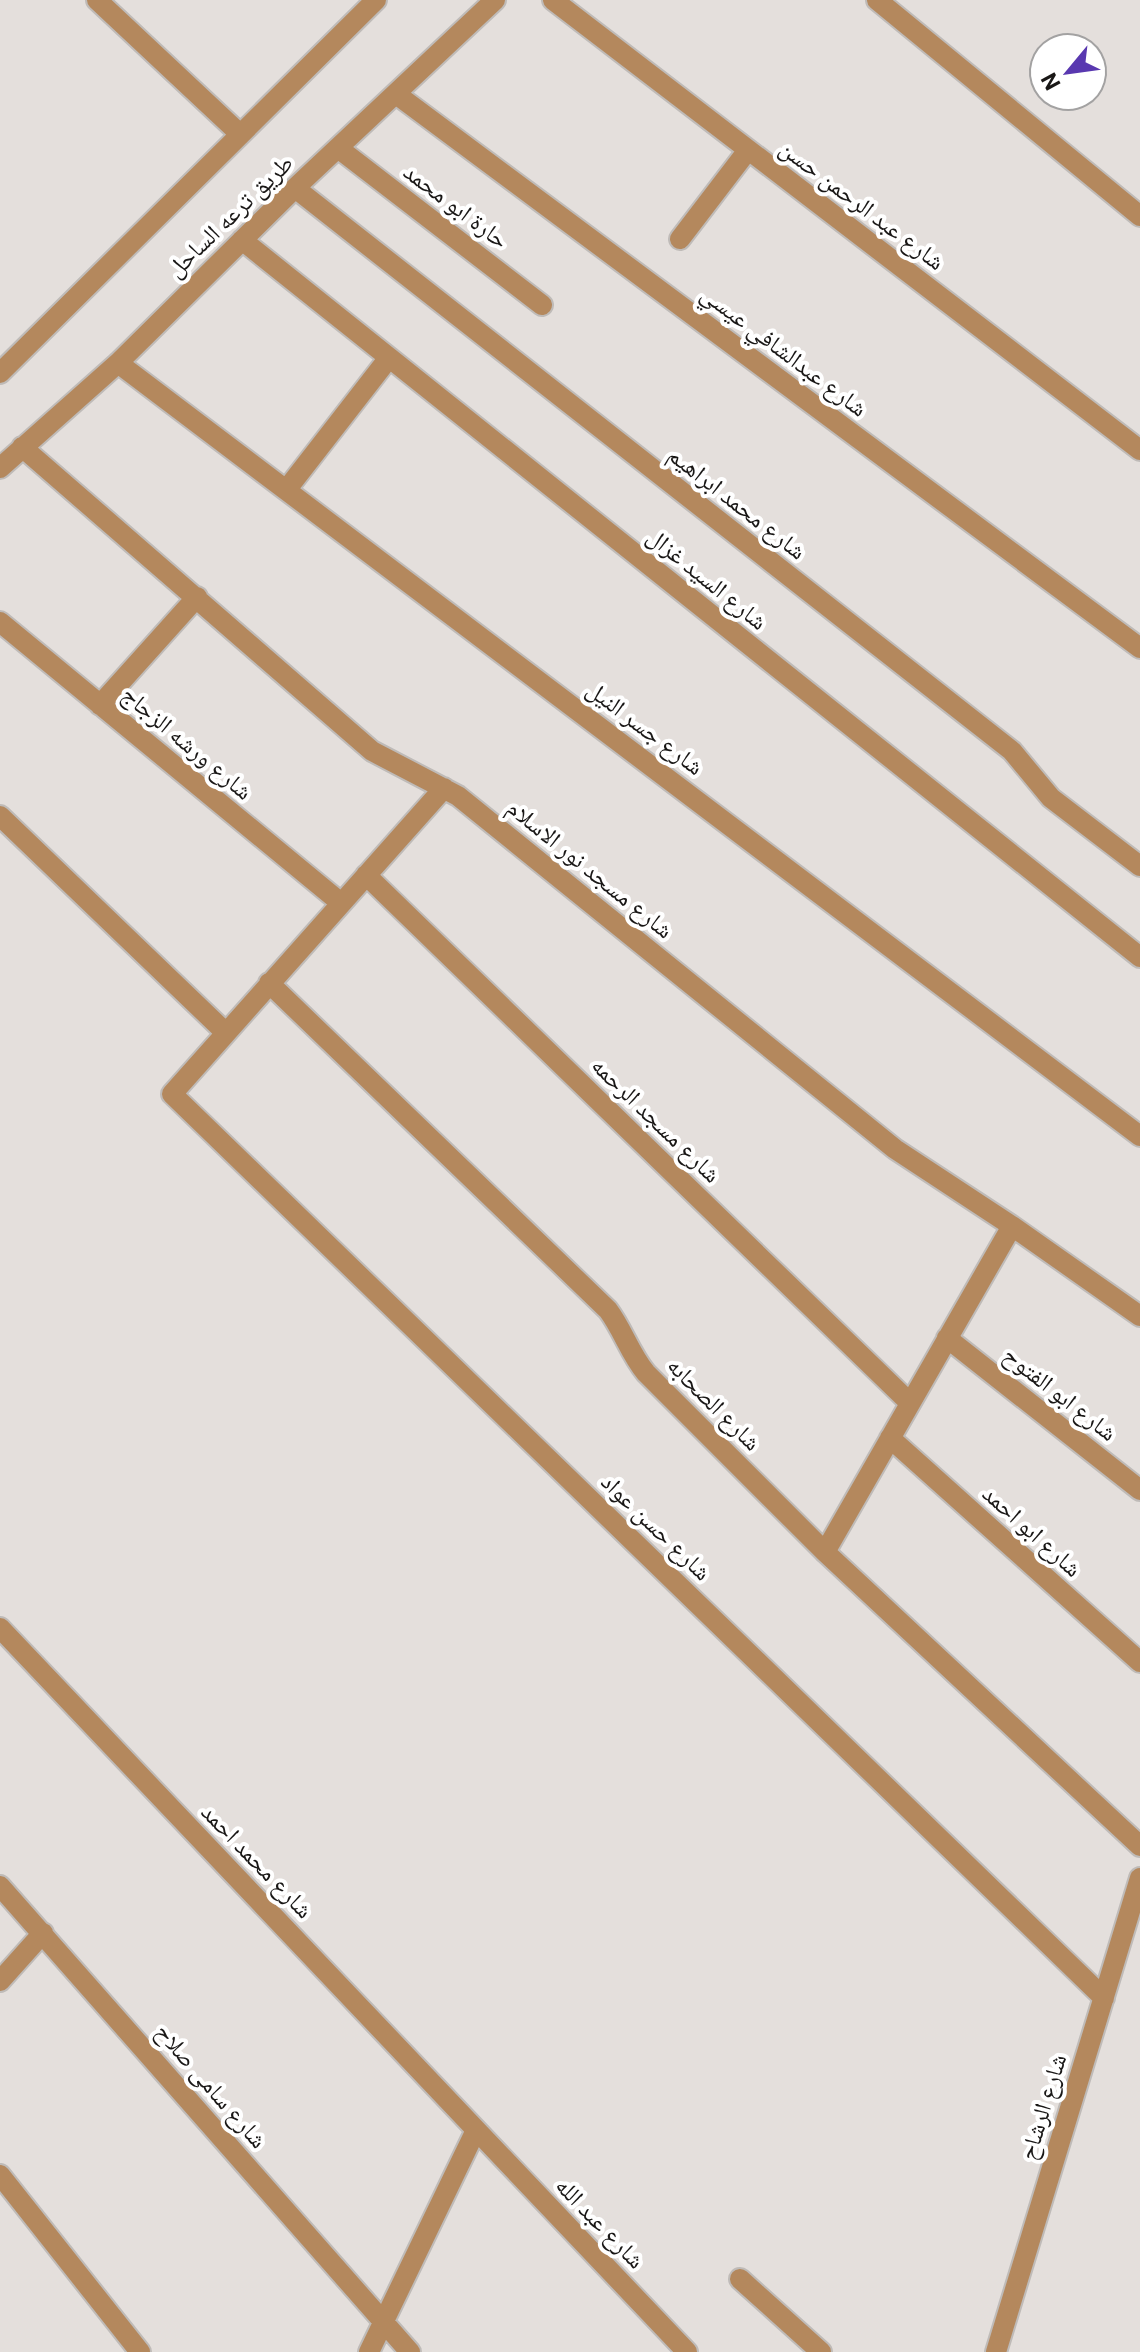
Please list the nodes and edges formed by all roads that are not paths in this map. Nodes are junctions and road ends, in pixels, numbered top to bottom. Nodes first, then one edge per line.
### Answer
1 (97, 0) edge
2 (376, 0) edge
3 (495, 0) edge
4 (553, 0) edge
5 (877, 0) edge
6 (396, 94) junction
7 (240, 134) junction
8 (338, 148) junction
9 (748, 150) junction
10 (295, 188) junction
11 (1140, 216) edge
12 (680, 239) dead end
13 (242, 240) junction
14 (542, 305) dead end
15 (388, 359) junction
16 (118, 363) junction
17 (0, 373) edge
18 (22, 447) junction
19 (1140, 450) edge
20 (0, 468) edge
21 (287, 489) junction
22 (197, 597) junction
23 (0, 622) edge
24 (1140, 648) edge
25 (100, 705) junction
26 (444, 788) junction
27 (0, 816) edge
28 (1140, 866) edge
29 (366, 875) junction
30 (341, 903) junction
31 (1140, 957) edge
32 (269, 983) junction
33 (225, 1032) junction
34 (1140, 1136) edge
35 (1012, 1226) junction
36 (1140, 1316) edge
37 (947, 1338) junction
38 (910, 1403) junction
39 (890, 1438) junction
40 (1140, 1490) edge
41 (825, 1552) junction
42 (0, 1628) edge
43 (1140, 1662) edge
44 (1140, 1846) edge
45 (1140, 1878) edge
46 (0, 1886) edge
47 (43, 1933) junction
48 (0, 1981) edge
49 (1104, 1998) junction
50 (476, 2130) junction
51 (0, 2175) edge
52 (740, 2279) dead end
53 (382, 2321) junction
54 (140, 2352) edge
55 (369, 2352) edge
56 (410, 2352) edge
57 (687, 2352) edge
58 (821, 2352) edge
59 (996, 2352) edge

1 - 7 street
2 - 7 street, طريق ترعه الساحل
3 - 6 street, طريق ترعه الساحل
4 - 9 street, شارع عبد الرحمن حسن
5 - 11 street
6 - 8 street, طريق ترعه الساحل
6 - 24 street, شارع عبدالشافي عيسي
7 - 17 street, طريق ترعه الساحل
8 - 10 street, طريق ترعه الساحل
8 - 14 street, حارة ابو محمد
9 - 12 street
9 - 19 street, شارع عبد الرحمن حسن
10 - 13 street, طريق ترعه الساحل
10 - 28 street, شارع محمد ابراهيم
13 - 15 street, شارع السيد غزال
13 - 16 street, طريق ترعه الساحل
15 - 21 street
15 - 31 street, شارع السيد غزال
16 - 18 street, طريق ترعه الساحل
16 - 21 street, شارع جسر النيل
18 - 20 street, طريق ترعه الساحل
18 - 22 street, شارع مسجد نور الاسلام
21 - 34 street, شارع جسر النيل
22 - 25 street
22 - 26 street, شارع مسجد نور الاسلام
23 - 25 street, شارع ورشه الزجاج
25 - 30 street, شارع ورشه الزجاج
26 - 29 street
26 - 35 street, شارع مسجد نور الاسلام
27 - 33 street
29 - 30 street
29 - 38 street, شارع مسجد الرحمه
30 - 32 street
32 - 33 street
32 - 41 street, شارع الصحابه
33 - 49 street, شارع حسن عواد
35 - 36 street, شارع مسجد نور الاسلام
35 - 37 street
37 - 38 street
37 - 40 street, شارع ابو الفتوح
38 - 39 street
39 - 41 street
39 - 43 street, شارع ابو احمد
41 - 44 street, شارع الصحابه
42 - 50 street, شارع محمد احمد
45 - 49 street, شارع الرشاح
46 - 47 street, شارع سامى صلاح
47 - 48 street
47 - 53 street, شارع سامى صلاح
49 - 59 street, شارع الرشاح
50 - 53 street
50 - 57 street, شارع عبد الله
51 - 54 street
52 - 58 street
53 - 55 street
53 - 56 street, شارع سامى صلاح

